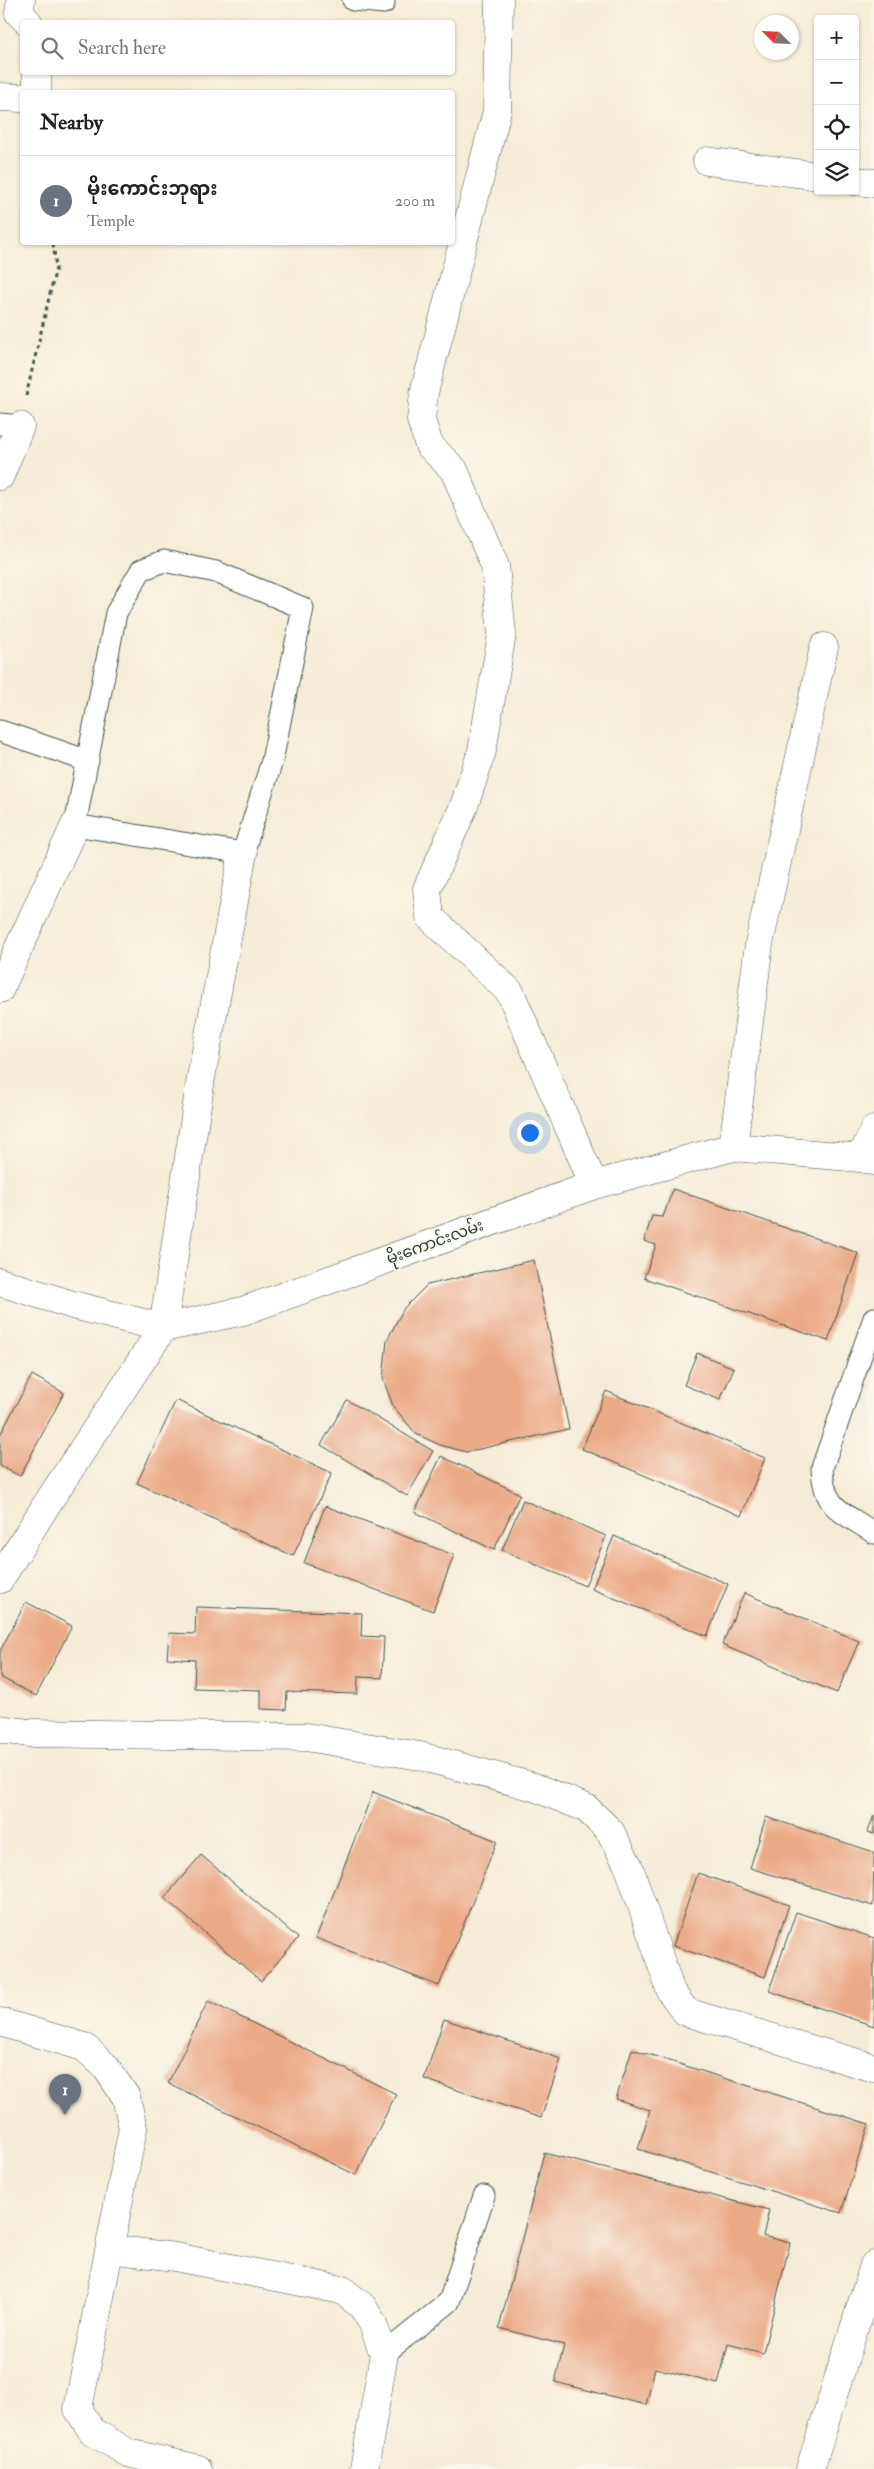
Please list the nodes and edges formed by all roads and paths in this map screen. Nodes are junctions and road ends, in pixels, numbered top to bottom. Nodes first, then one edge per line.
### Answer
1 (21, 0) edge
2 (353, 0) edge
3 (499, 0) edge
4 (384, 3) dead end
5 (26, 20) edge
6 (37, 75) edge
7 (37, 90) edge
8 (0, 97) edge
9 (20, 98) edge
10 (707, 161) dead end
11 (814, 175) edge
12 (859, 181) edge
13 (874, 183) edge
14 (53, 245) edge
15 (10, 425) edge
16 (0, 476) edge
17 (824, 647) dead end
18 (0, 731) edge
19 (88, 761) junction
20 (75, 825) junction
21 (243, 852) junction
22 (0, 989) edge
23 (874, 1130) edge
24 (733, 1147) junction
25 (867, 1159) edge
26 (594, 1185) junction
27 (0, 1282) edge
28 (874, 1318) edge
29 (163, 1328) junction
30 (874, 1532) edge
31 (0, 1579) edge
32 (0, 1728) edge
33 (0, 2022) edge
34 (874, 2068) edge
35 (484, 2196) dead end
36 (110, 2249) junction
37 (874, 2265) edge
38 (384, 2354) junction
39 (198, 2469) edge
40 (364, 2469) edge
41 (810, 2469) edge

1 - 5 street
2 - 4 lane
3 - 26 street
6 - 7 street
8 - 9 street
10 - 11 street
12 - 13 street
14 - 15 path
15 - 16 street
17 - 24 street
18 - 19 lane
19 - 20 lane
19 - 21 lane
20 - 21 lane
20 - 22 street
21 - 29 street
23 - 25 street
24 - 25 street, မိုးကောင်းလမ်း
24 - 26 street, မိုးကောင်းလမ်း
26 - 29 street, မိုးကောင်းလမ်း
27 - 29 street, မိုးကောင်းလမ်း
28 - 30 lane
29 - 31 street
32 - 34 street
33 - 36 street
35 - 38 lane
36 - 38 street
36 - 39 street
37 - 41 street
38 - 40 street

